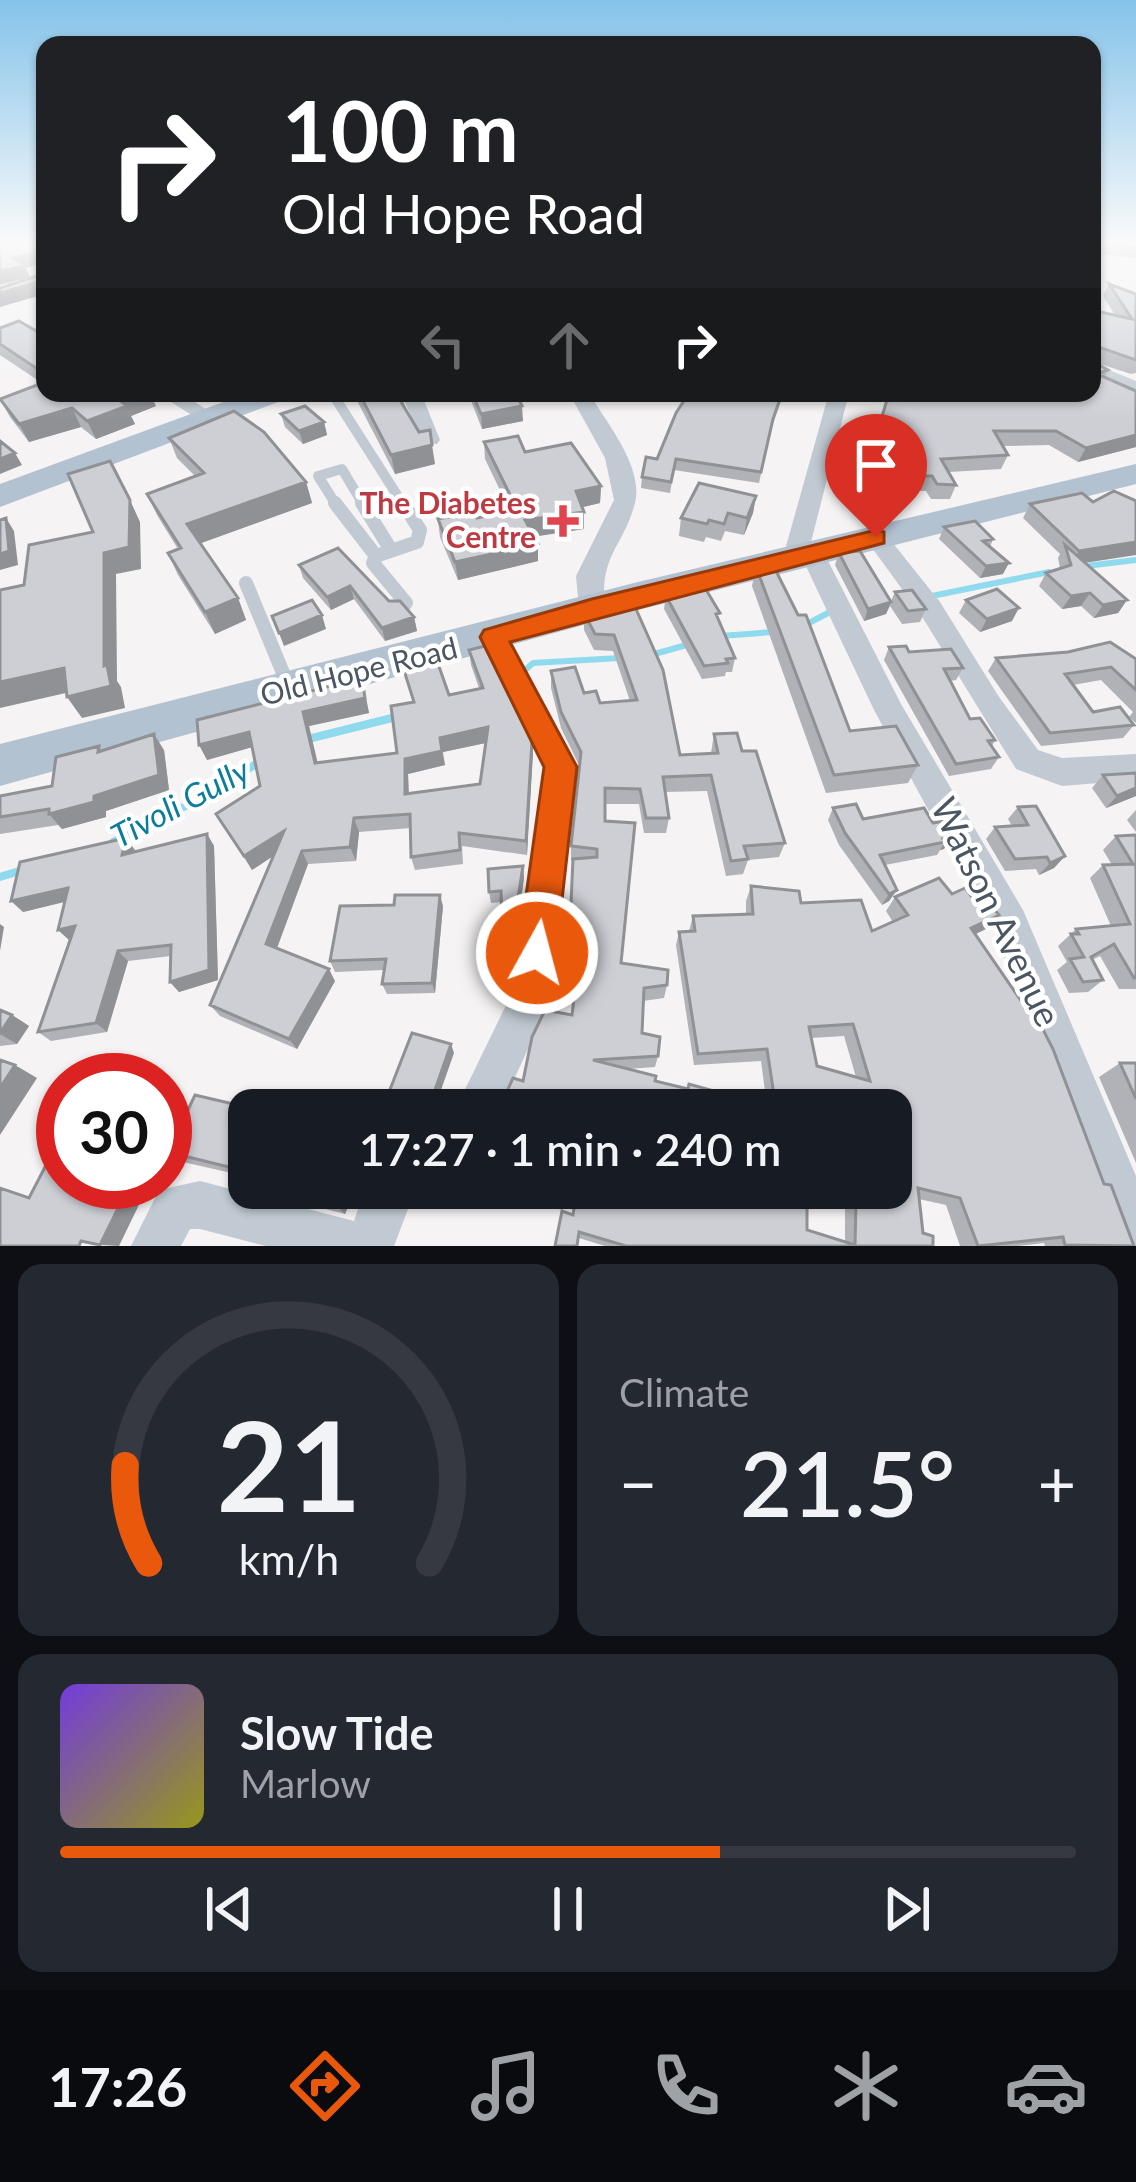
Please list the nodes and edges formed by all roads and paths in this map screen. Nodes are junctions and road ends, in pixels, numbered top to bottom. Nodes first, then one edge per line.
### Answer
1 (1101, 372) edge
2 (1136, 388) edge
3 (182, 402) edge
4 (254, 402) edge
5 (338, 402) edge
6 (415, 402) edge
7 (584, 402) edge
8 (837, 402) edge
9 (212, 419) junction
10 (430, 440) edge
11 (1136, 475) edge
12 (1093, 485) junction
13 (0, 496) edge
14 (1136, 506) edge
15 (876, 537) junction
16 (391, 550) junction
17 (804, 555) junction
18 (376, 556) junction
19 (246, 583) dead end
20 (406, 603) edge
21 (592, 608) junction
22 (494, 637) junction
23 (290, 690) junction
24 (0, 765) edge
25 (1136, 767) edge
26 (487, 1089) edge
27 (381, 1209) edge
28 (1136, 1233) edge
29 (155, 1246) edge
30 (358, 1246) edge
31 (370, 1246) edge

1 - 2 street
3 - 9 street
4 - 9 main road
5 - 16 lane
6 - 10 street
7 - 21 street
8 - 17 street
9 - 13 main road
11 - 12 main road, Old Hope Road
12 - 14 street
12 - 15 main road, Old Hope Road
15 - 17 main road, Old Hope Road
15 - 25 street
16 - 18 lane
16 - 18 lane
17 - 21 main road, Old Hope Road
17 - 28 street, Watson Avenue
18 - 20 lane
19 - 23 lane
21 - 22 main road, Old Hope Road
22 - 23 main road, Old Hope Road
22 - 26 street
23 - 24 main road, Old Hope Road
27 - 31 street
29 - 30 street

